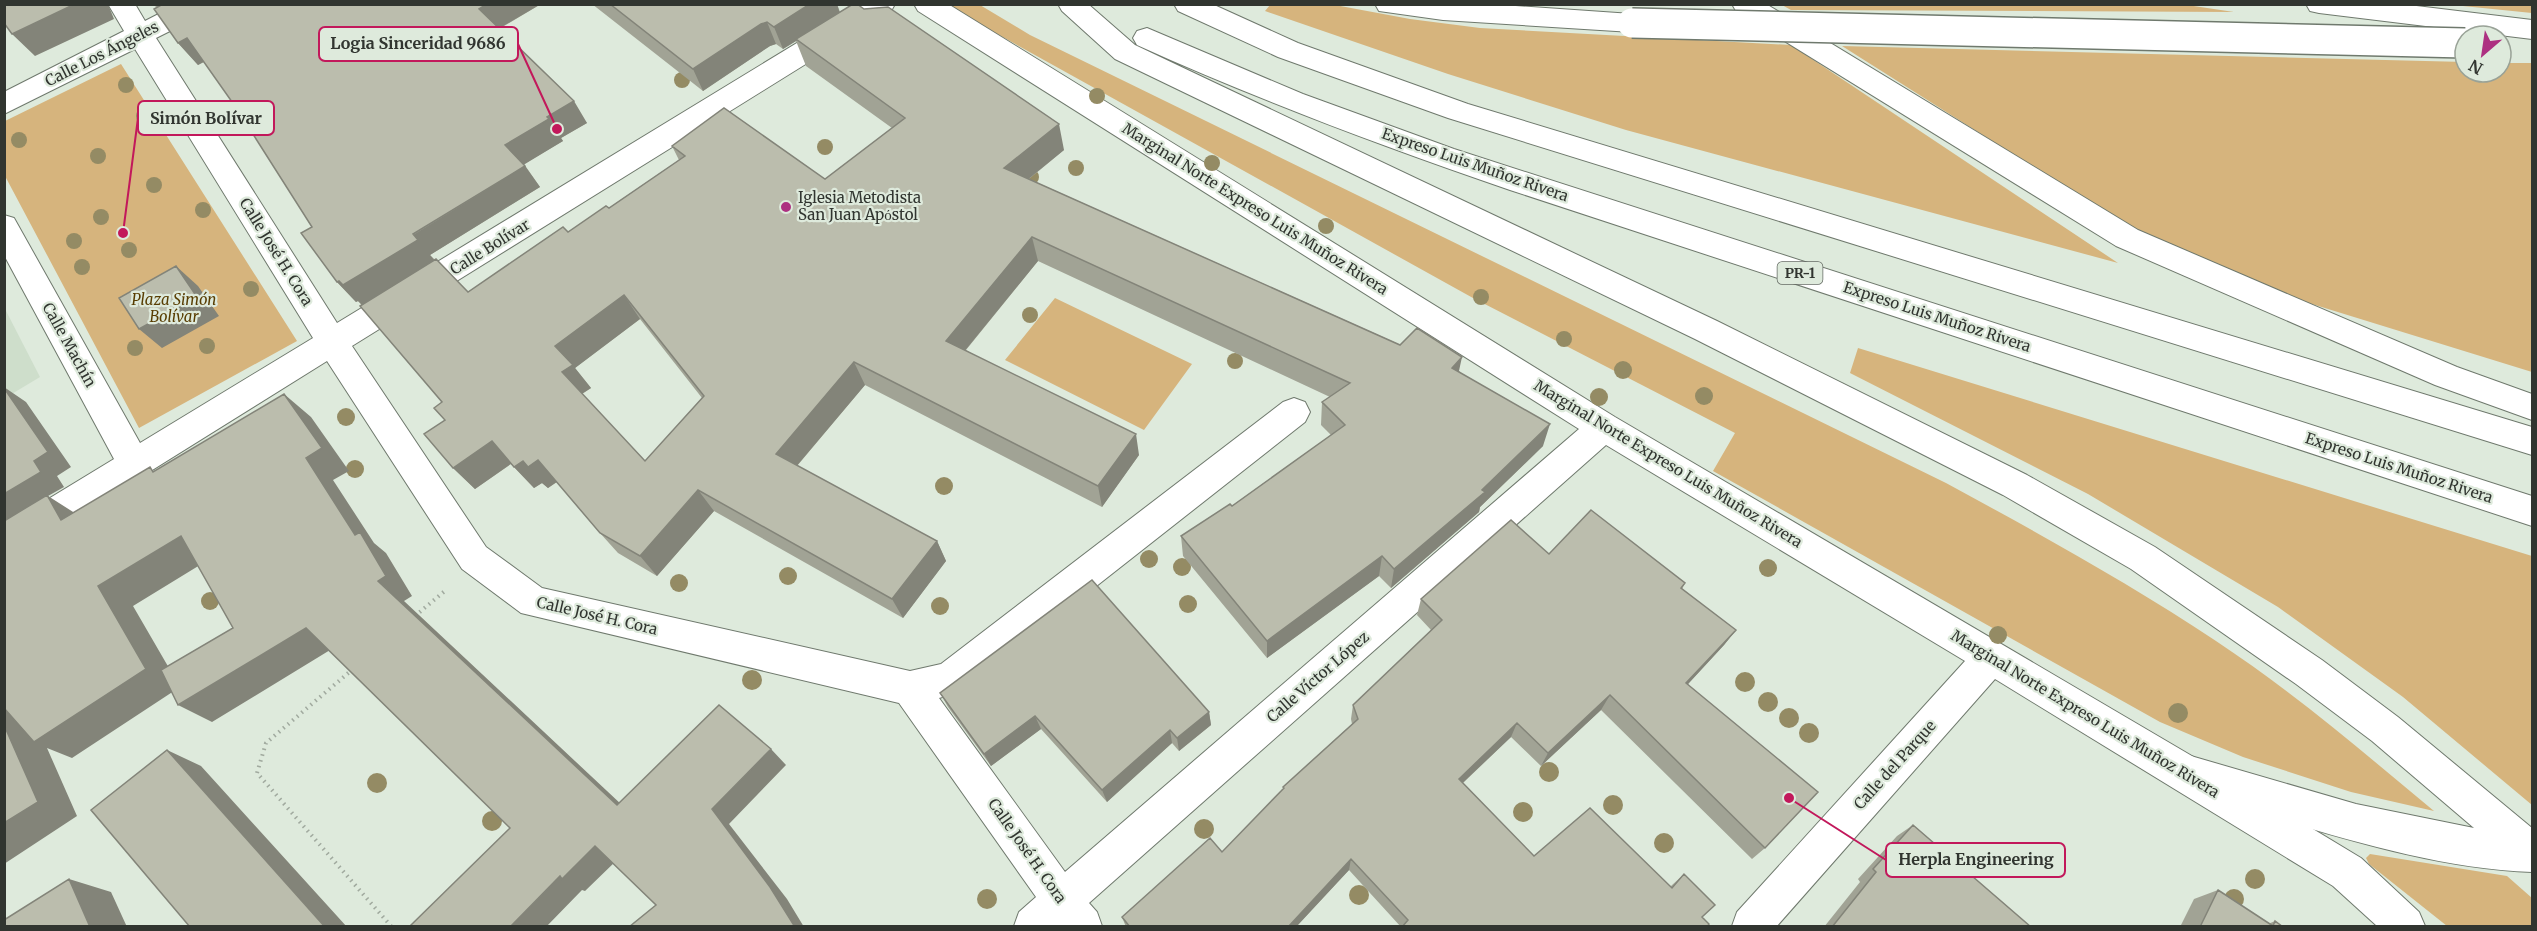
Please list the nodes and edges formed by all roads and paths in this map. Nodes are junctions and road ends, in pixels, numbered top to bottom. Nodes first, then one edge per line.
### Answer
1 (121, 4) edge
2 (201, 4) edge
3 (882, 4) edge
4 (927, 4) edge
5 (1071, 4) edge
6 (1078, 4) edge
7 (1187, 4) edge
8 (1388, 4) edge
9 (1745, 4) edge
10 (2319, 4) edge
11 (2532, 30) edge
12 (141, 34) junction
13 (2453, 43) edge
14 (2513, 43) edge
15 (2532, 44) edge
16 (4, 104) edge
17 (4, 226) edge
18 (333, 344) junction
19 (2532, 406) edge
20 (1294, 412) dead end
21 (1604, 427) junction
22 (2532, 441) edge
23 (134, 465) junction
24 (2532, 511) edge
25 (4, 544) edge
26 (479, 562) junction
27 (408, 622) edge
28 (1991, 658) junction
29 (355, 667) edge
30 (910, 688) junction
31 (2184, 772) junction
32 (2532, 852) edge
33 (1073, 914) edge
34 (391, 926) edge
35 (1033, 927) edge
36 (1752, 927) edge
37 (2406, 927) edge

1 - 12 main road, Calle José H. Cora
2 - 12 main road, Calle Los Ángeles
3 - 18 main road, Calle Bolívar
4 - 21 main road, Marginal Norte Expreso Luis Muñoz Rivera
5 - 32 main road
6 - 24 main road, Expreso Luis Muñoz Rivera / PR-1
7 - 22 main road
8 - 13 main road, bridge
9 - 19 main road
10 - 11 main road
12 - 16 main road, Calle Los Ángeles
12 - 18 main road, Calle José H. Cora
14 - 15 main road
17 - 23 main road, Calle Machín
18 - 23 main road, Calle Bolívar
18 - 26 main road, Calle José H. Cora
20 - 30 main road
21 - 28 main road, Marginal Norte Expreso Luis Muñoz Rivera
21 - 33 main road, Calle Víctor López
23 - 25 main road, Calle Bolívar
26 - 27 path
26 - 30 main road, Calle José H. Cora
28 - 31 main road, Marginal Norte Expreso Luis Muñoz Rivera
28 - 36 main road, Calle del Parque
29 - 34 path
30 - 33 main road, Calle José H. Cora
31 - 32 main road
31 - 37 main road, Marginal Norte Expreso Luis Muñoz Rivera
33 - 35 main road, Calle Víctor López

